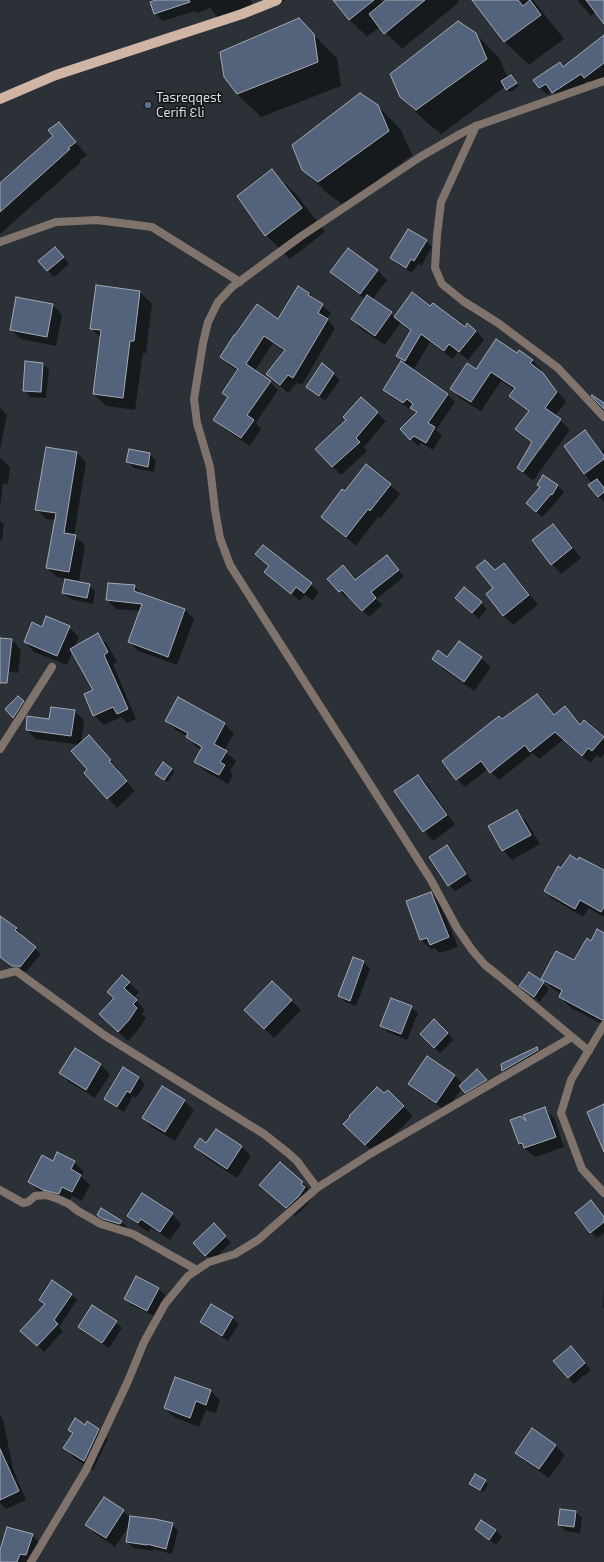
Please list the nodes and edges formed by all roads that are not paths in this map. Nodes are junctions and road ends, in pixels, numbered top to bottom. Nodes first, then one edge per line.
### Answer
1 (276, 0) edge
2 (604, 81) edge
3 (0, 100) edge
4 (476, 126) junction
5 (0, 242) edge
6 (240, 282) junction
7 (604, 417) edge
8 (52, 667) dead end
9 (0, 749) edge
10 (0, 975) edge
11 (604, 1025) edge
12 (572, 1038) junction
13 (589, 1051) junction
14 (318, 1188) junction
15 (0, 1190) edge
16 (604, 1193) edge
17 (198, 1270) junction
18 (31, 1562) edge

1 - 3 main road
2 - 4 street
4 - 6 street
4 - 7 street
5 - 6 street
6 - 12 street
8 - 9 street
10 - 14 street
11 - 13 street
12 - 13 street
12 - 14 street
13 - 16 street
14 - 17 street
15 - 17 street
17 - 18 street

